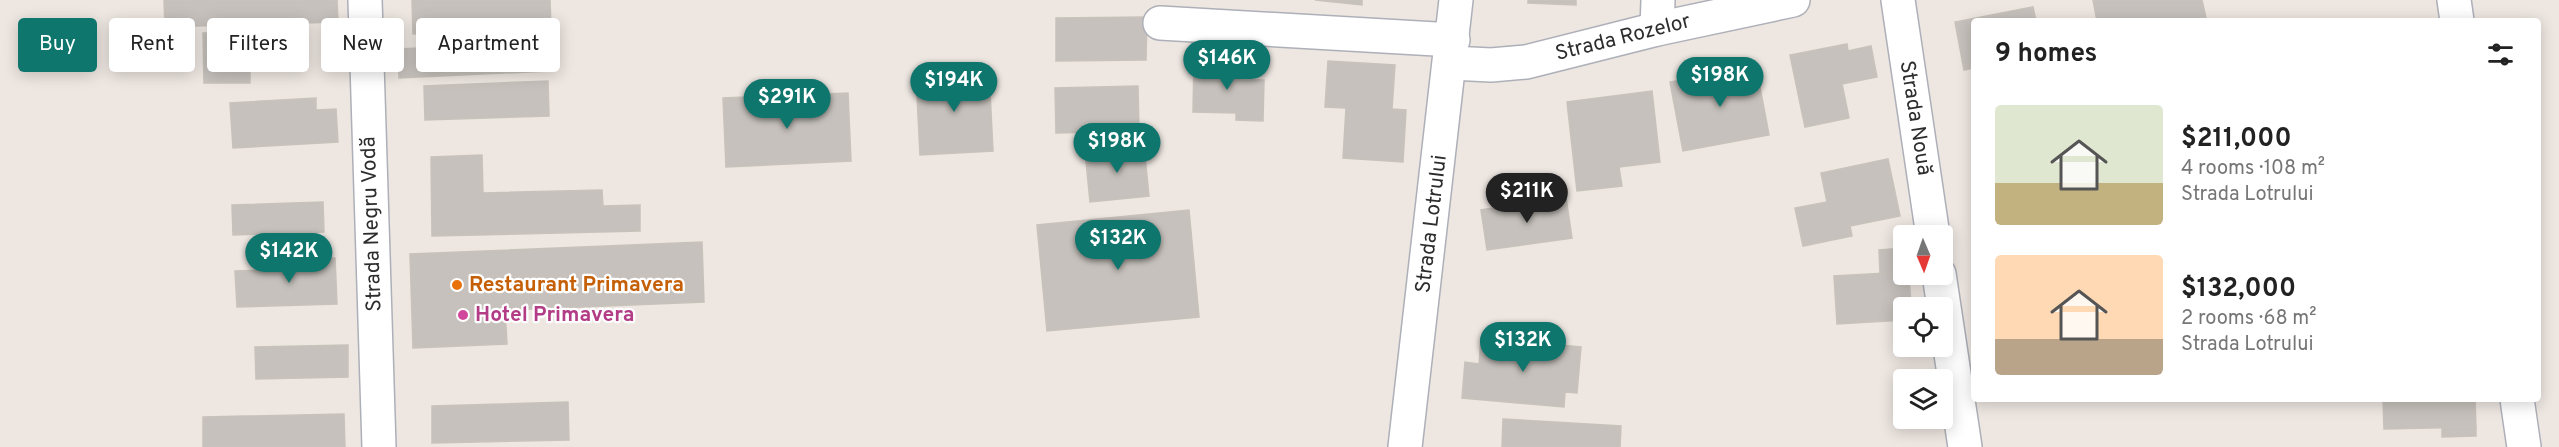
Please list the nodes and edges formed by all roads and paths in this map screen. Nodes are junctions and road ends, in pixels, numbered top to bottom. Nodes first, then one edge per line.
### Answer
1 (365, 0) edge
2 (1456, 0) edge
3 (1793, 0) edge
4 (1898, 0) edge
5 (2454, 0) edge
6 (1657, 15) edge
7 (2457, 18) edge
8 (1161, 23) dead end
9 (1452, 51) junction
10 (1931, 225) edge
11 (1941, 285) edge
12 (2517, 402) edge
13 (379, 447) edge
14 (1405, 447) edge
15 (1965, 447) edge
16 (2524, 447) edge

1 - 13 street, Strada Negru Vodă
2 - 9 street, Strada Lotrului
3 - 6 street, Strada Rozelor
4 - 10 street, Strada Nouă
5 - 7 street
6 - 9 street, Strada Rozelor
8 - 9 street, Strada Rozelor
9 - 14 street, Strada Lotrului
11 - 15 street
12 - 16 street

